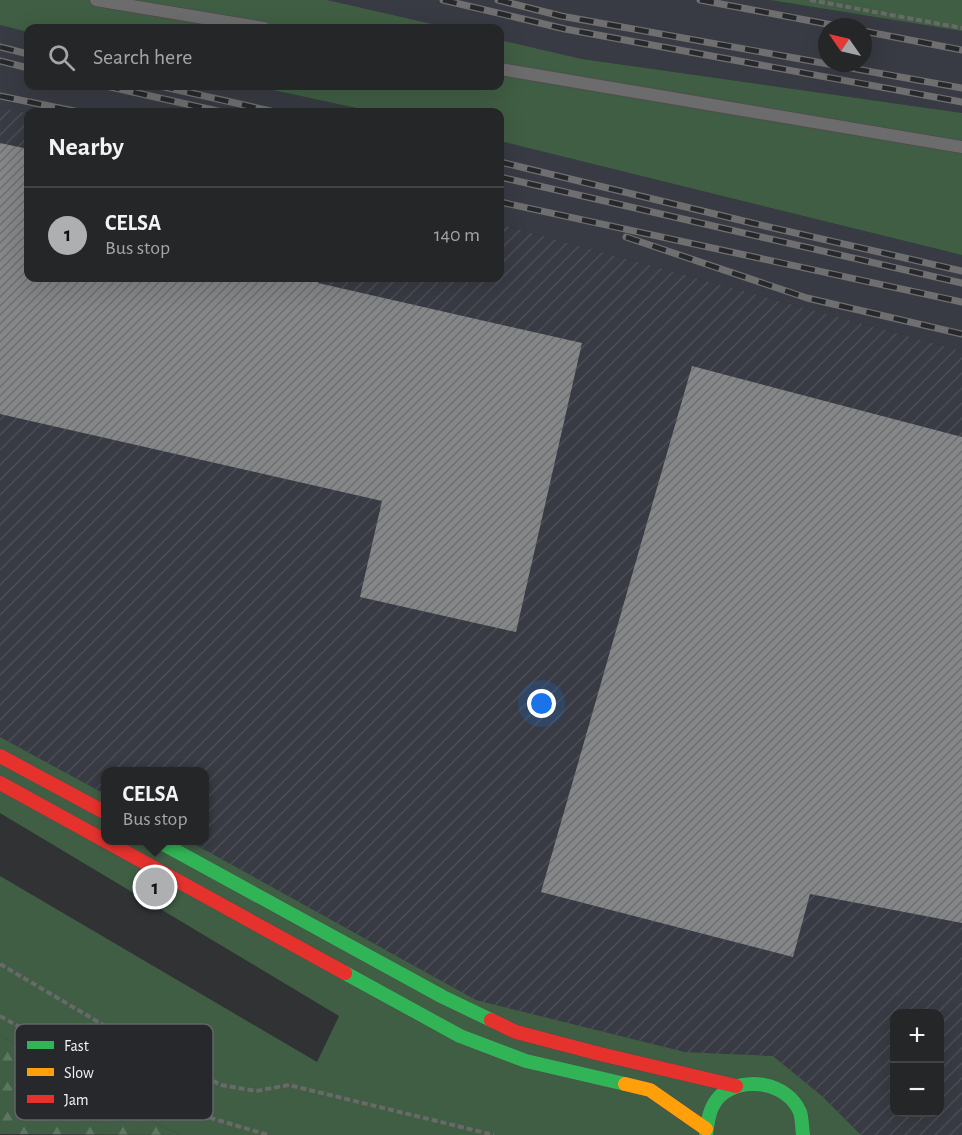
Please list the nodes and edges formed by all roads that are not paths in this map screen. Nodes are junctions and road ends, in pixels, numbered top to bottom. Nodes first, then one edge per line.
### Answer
1 (96, 0) edge
2 (240, 24) edge
3 (504, 70) edge
4 (962, 147) edge
5 (0, 756) edge
6 (0, 783) edge
7 (101, 811) edge
8 (101, 839) edge
9 (113, 845) edge
10 (165, 845) edge
11 (736, 1086) junction
12 (803, 1128) edge
13 (706, 1132) edge
14 (818, 1135) edge

1 - 2 lane
3 - 4 lane
5 - 7 street
6 - 8 street
9 - 13 street
10 - 11 street
11 - 12 street
11 - 13 street
12 - 14 street

